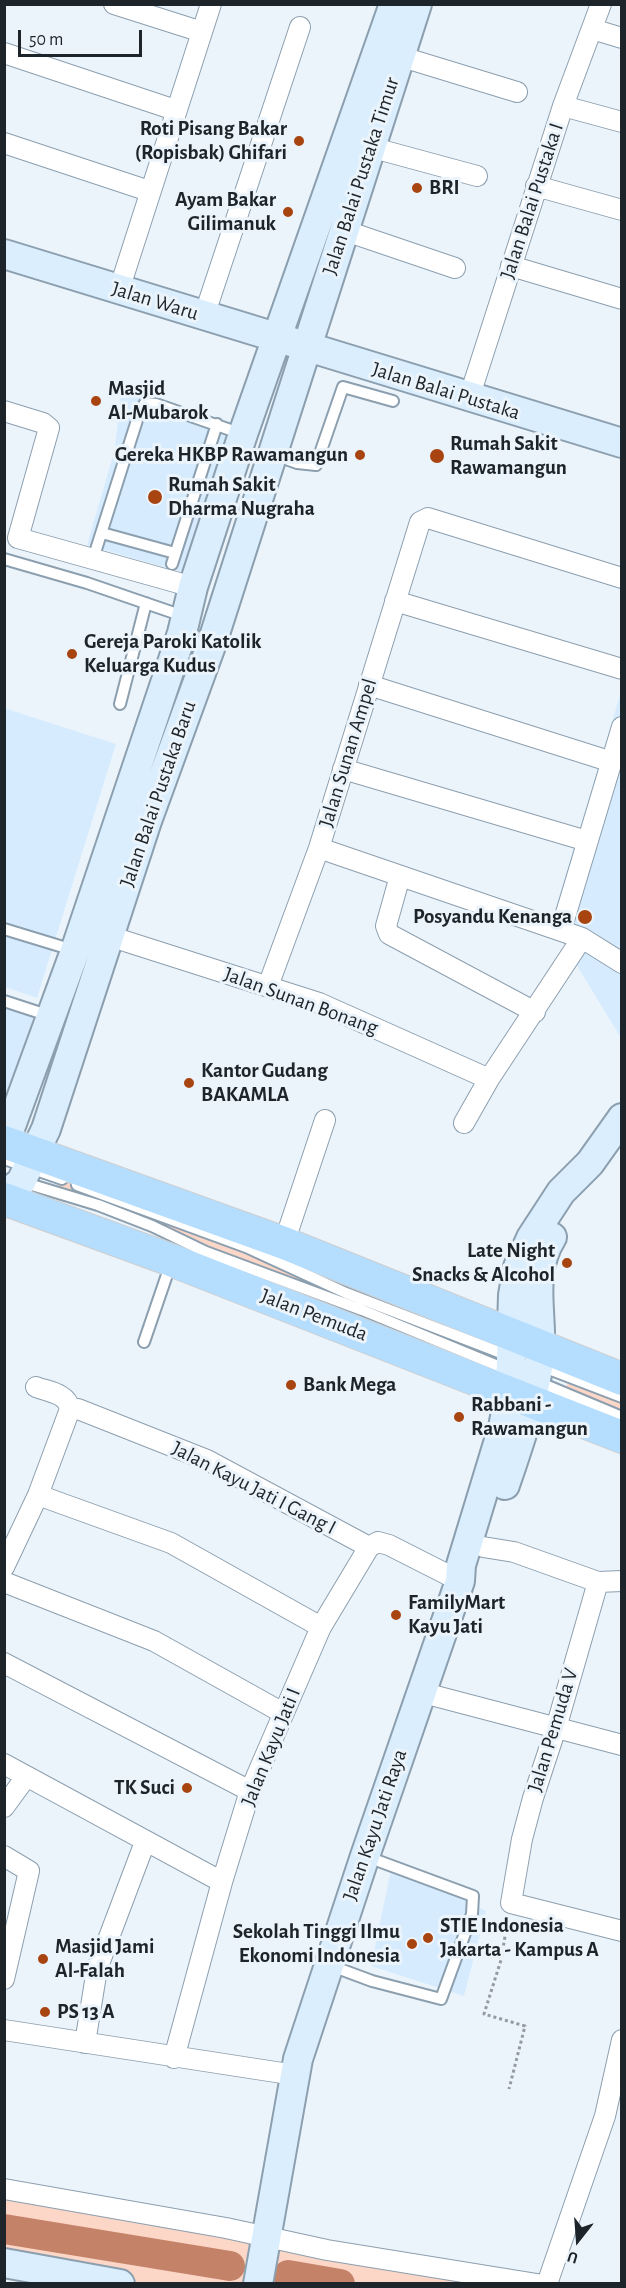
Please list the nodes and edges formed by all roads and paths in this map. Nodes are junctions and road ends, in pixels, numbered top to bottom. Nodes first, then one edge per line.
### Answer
1 (114, 4) edge
2 (211, 4) edge
3 (394, 4) edge
4 (417, 4) edge
5 (601, 4) edge
6 (300, 27) dead end
7 (592, 30) junction
8 (202, 33) junction
9 (621, 38) edge
10 (4, 53) edge
11 (399, 56) junction
12 (517, 92) dead end
13 (563, 106) junction
14 (175, 110) junction
15 (621, 122) edge
16 (4, 142) edge
17 (370, 147) junction
18 (477, 176) dead end
19 (536, 186) junction
20 (149, 191) junction
21 (621, 210) edge
22 (343, 230) junction
23 (4, 254) edge
24 (511, 266) junction
25 (455, 268) dead end
26 (119, 290) junction
27 (621, 299) edge
28 (204, 316) junction
29 (278, 339) junction
30 (306, 348) junction
31 (469, 398) junction
32 (393, 401) dead end
33 (4, 411) edge
34 (217, 424) junction
35 (243, 434) junction
36 (621, 443) edge
37 (272, 453) junction
38 (102, 533) junction
39 (11, 536) edge
40 (4, 559) edge
41 (93, 559) junction
42 (621, 578) edge
43 (193, 588) junction
44 (394, 602) junction
45 (146, 603) junction
46 (184, 625) junction
47 (212, 643) junction
48 (621, 669) edge
49 (369, 685) junction
50 (120, 704) dead end
51 (621, 727) edge
52 (612, 762) junction
53 (343, 769) junction
54 (134, 816) junction
55 (587, 841) junction
56 (319, 848) junction
57 (400, 876) junction
58 (4, 929) edge
59 (561, 930) junction
60 (582, 938) junction
61 (92, 951) junction
62 (621, 963) edge
63 (268, 986) junction
64 (6, 1005) edge
65 (535, 1012) junction
66 (51, 1016) junction
67 (489, 1079) junction
68 (621, 1118) edge
69 (325, 1120) dead end
70 (464, 1124) dead end
71 (12, 1166) edge
72 (284, 1243) junction
73 (171, 1260) junction
74 (144, 1342) dead end
75 (524, 1368) junction
76 (621, 1379) edge
77 (36, 1387) dead end
78 (621, 1396) edge
79 (70, 1409) junction
80 (621, 1417) edge
81 (621, 1437) edge
82 (38, 1495) junction
83 (369, 1547) junction
84 (483, 1547) junction
85 (4, 1567) edge
86 (4, 1581) edge
87 (460, 1581) junction
88 (621, 1581) edge
89 (598, 1582) junction
90 (321, 1627) junction
91 (4, 1663) edge
92 (420, 1692) junction
93 (283, 1713) junction
94 (556, 1728) junction
95 (621, 1744) edge
96 (4, 1764) edge
97 (26, 1777) junction
98 (250, 1791) junction
99 (4, 1807) edge
100 (145, 1842) junction
101 (4, 1856) edge
102 (364, 1856) junction
103 (222, 1882) junction
104 (511, 1903) junction
105 (621, 1931) edge
106 (329, 1965) junction
107 (4, 1979) edge
108 (4, 2030) edge
109 (621, 2040) edge
110 (85, 2043) junction
111 (174, 2058) junction
112 (295, 2075) junction
113 (509, 2089) dead end
114 (4, 2189) edge
115 (264, 2240) junction
116 (4, 2263) edge
117 (120, 2283) edge
118 (258, 2283) edge
119 (537, 2283) edge
120 (547, 2283) edge

1 - 8 street
2 - 8 street
3 - 29 street, Jalan Balai Pustaka Timur
4 - 11 street, Jalan Balai Pustaka Timur
5 - 7 street, Jalan Balai Pustaka I
6 - 28 street
7 - 9 street
7 - 13 street, Jalan Balai Pustaka I
8 - 14 street
10 - 14 street
11 - 12 street
11 - 17 street, Jalan Balai Pustaka Timur
13 - 15 street
13 - 19 street, Jalan Balai Pustaka I
14 - 20 street
16 - 20 street
17 - 18 street
17 - 22 street, Jalan Balai Pustaka Timur
19 - 21 street
19 - 24 street, Jalan Balai Pustaka I
20 - 26 street
22 - 25 street
22 - 30 street, Jalan Balai Pustaka Timur
23 - 26 street, Jalan Waru
24 - 27 street
24 - 31 street, Jalan Balai Pustaka I
26 - 28 street, Jalan Waru
28 - 29 street, Jalan Waru
29 - 30 street, Jalan Waru
29 - 35 street, Jalan Balai Pustaka Baru
30 - 31 street, Jalan Balai Pustaka
30 - 37 street, Jalan Balai Pustaka Baru
31 - 36 street, Jalan Balai Pustaka
32 - 37 lane
33 - 39 street
34 - 35 lane
34 - 38 lane
34 - 38 lane
35 - 43 street, Jalan Balai Pustaka Baru
37 - 47 street, Jalan Balai Pustaka Baru
38 - 41 lane
39 - 41 street
40 - 45 lane
41 - 43 street
42 - 44 street, Jalan Sunan Ampel
43 - 46 street, Jalan Balai Pustaka Baru
44 - 48 street
44 - 49 street, Jalan Sunan Ampel
45 - 46 lane
45 - 50 lane
46 - 47 street
46 - 54 street, Jalan Balai Pustaka Baru
47 - 54 street, Jalan Balai Pustaka Baru
49 - 52 street
49 - 53 street, Jalan Sunan Ampel
51 - 52 street
52 - 55 street
53 - 55 street
53 - 56 street, Jalan Sunan Ampel
54 - 61 street, Jalan Balai Pustaka Baru
54 - 61 street, Jalan Balai Pustaka Baru
55 - 59 street
56 - 57 street
56 - 63 street, Jalan Sunan Ampel
57 - 59 street
57 - 65 street
58 - 61 lane
59 - 60 street
60 - 62 street
60 - 65 street
61 - 63 street, Jalan Sunan Bonang
61 - 66 street, Jalan Balai Pustaka Baru
61 - 71 street, Jalan Balai Pustaka Baru
63 - 67 street, Jalan Sunan Bonang
64 - 66 lane
65 - 67 street
66 - 71 street, Jalan Balai Pustaka Baru
67 - 70 street
68 - 75 street
69 - 72 street
71 - 72 main road, Jalan Pemuda
71 - 73 main road, Jalan Pemuda
71 - 75 lane
71 - 75 lane
72 - 75 main road, Jalan Pemuda
73 - 74 lane
73 - 75 main road, Jalan Pemuda
75 - 76 main road, Jalan Pemuda
75 - 78 lane
75 - 80 lane
75 - 81 main road, Jalan Pemuda
75 - 84 street, Jalan Kayu Jati Raya
75 - 87 street, Jalan Kayu Jati Raya
77 - 79 street
79 - 82 street
79 - 83 street, Jalan Kayu Jati I Gang I
82 - 85 street
82 - 90 street
83 - 87 street
83 - 90 street, Jalan Kayu Jati I
84 - 87 street, Jalan Kayu Jati Raya
84 - 89 street
86 - 93 street
87 - 92 street, Jalan Kayu Jati Raya
88 - 89 street
89 - 94 street, Jalan Pemuda V
90 - 93 street, Jalan Kayu Jati I
91 - 98 street
92 - 94 street
92 - 102 street, Jalan Kayu Jati Raya
93 - 98 street, Jalan Kayu Jati I
94 - 95 street
94 - 104 street, Jalan Pemuda V
96 - 97 street
97 - 99 street
97 - 100 street
98 - 103 street, Jalan Kayu Jati I
100 - 103 street
100 - 110 street
101 - 107 street
102 - 106 street, Jalan Kayu Jati Raya
102 - 106 lane
103 - 111 street, Jalan Kayu Jati I
104 - 105 street
104 - 113 path
106 - 112 street, Jalan Kayu Jati Raya
108 - 110 street
109 - 120 street
110 - 111 street
111 - 112 street
112 - 115 street, Jalan Kayu Jati Raya
114 - 115 street
115 - 118 street, Jalan Kayu Jati Raya
115 - 119 street
116 - 117 street

